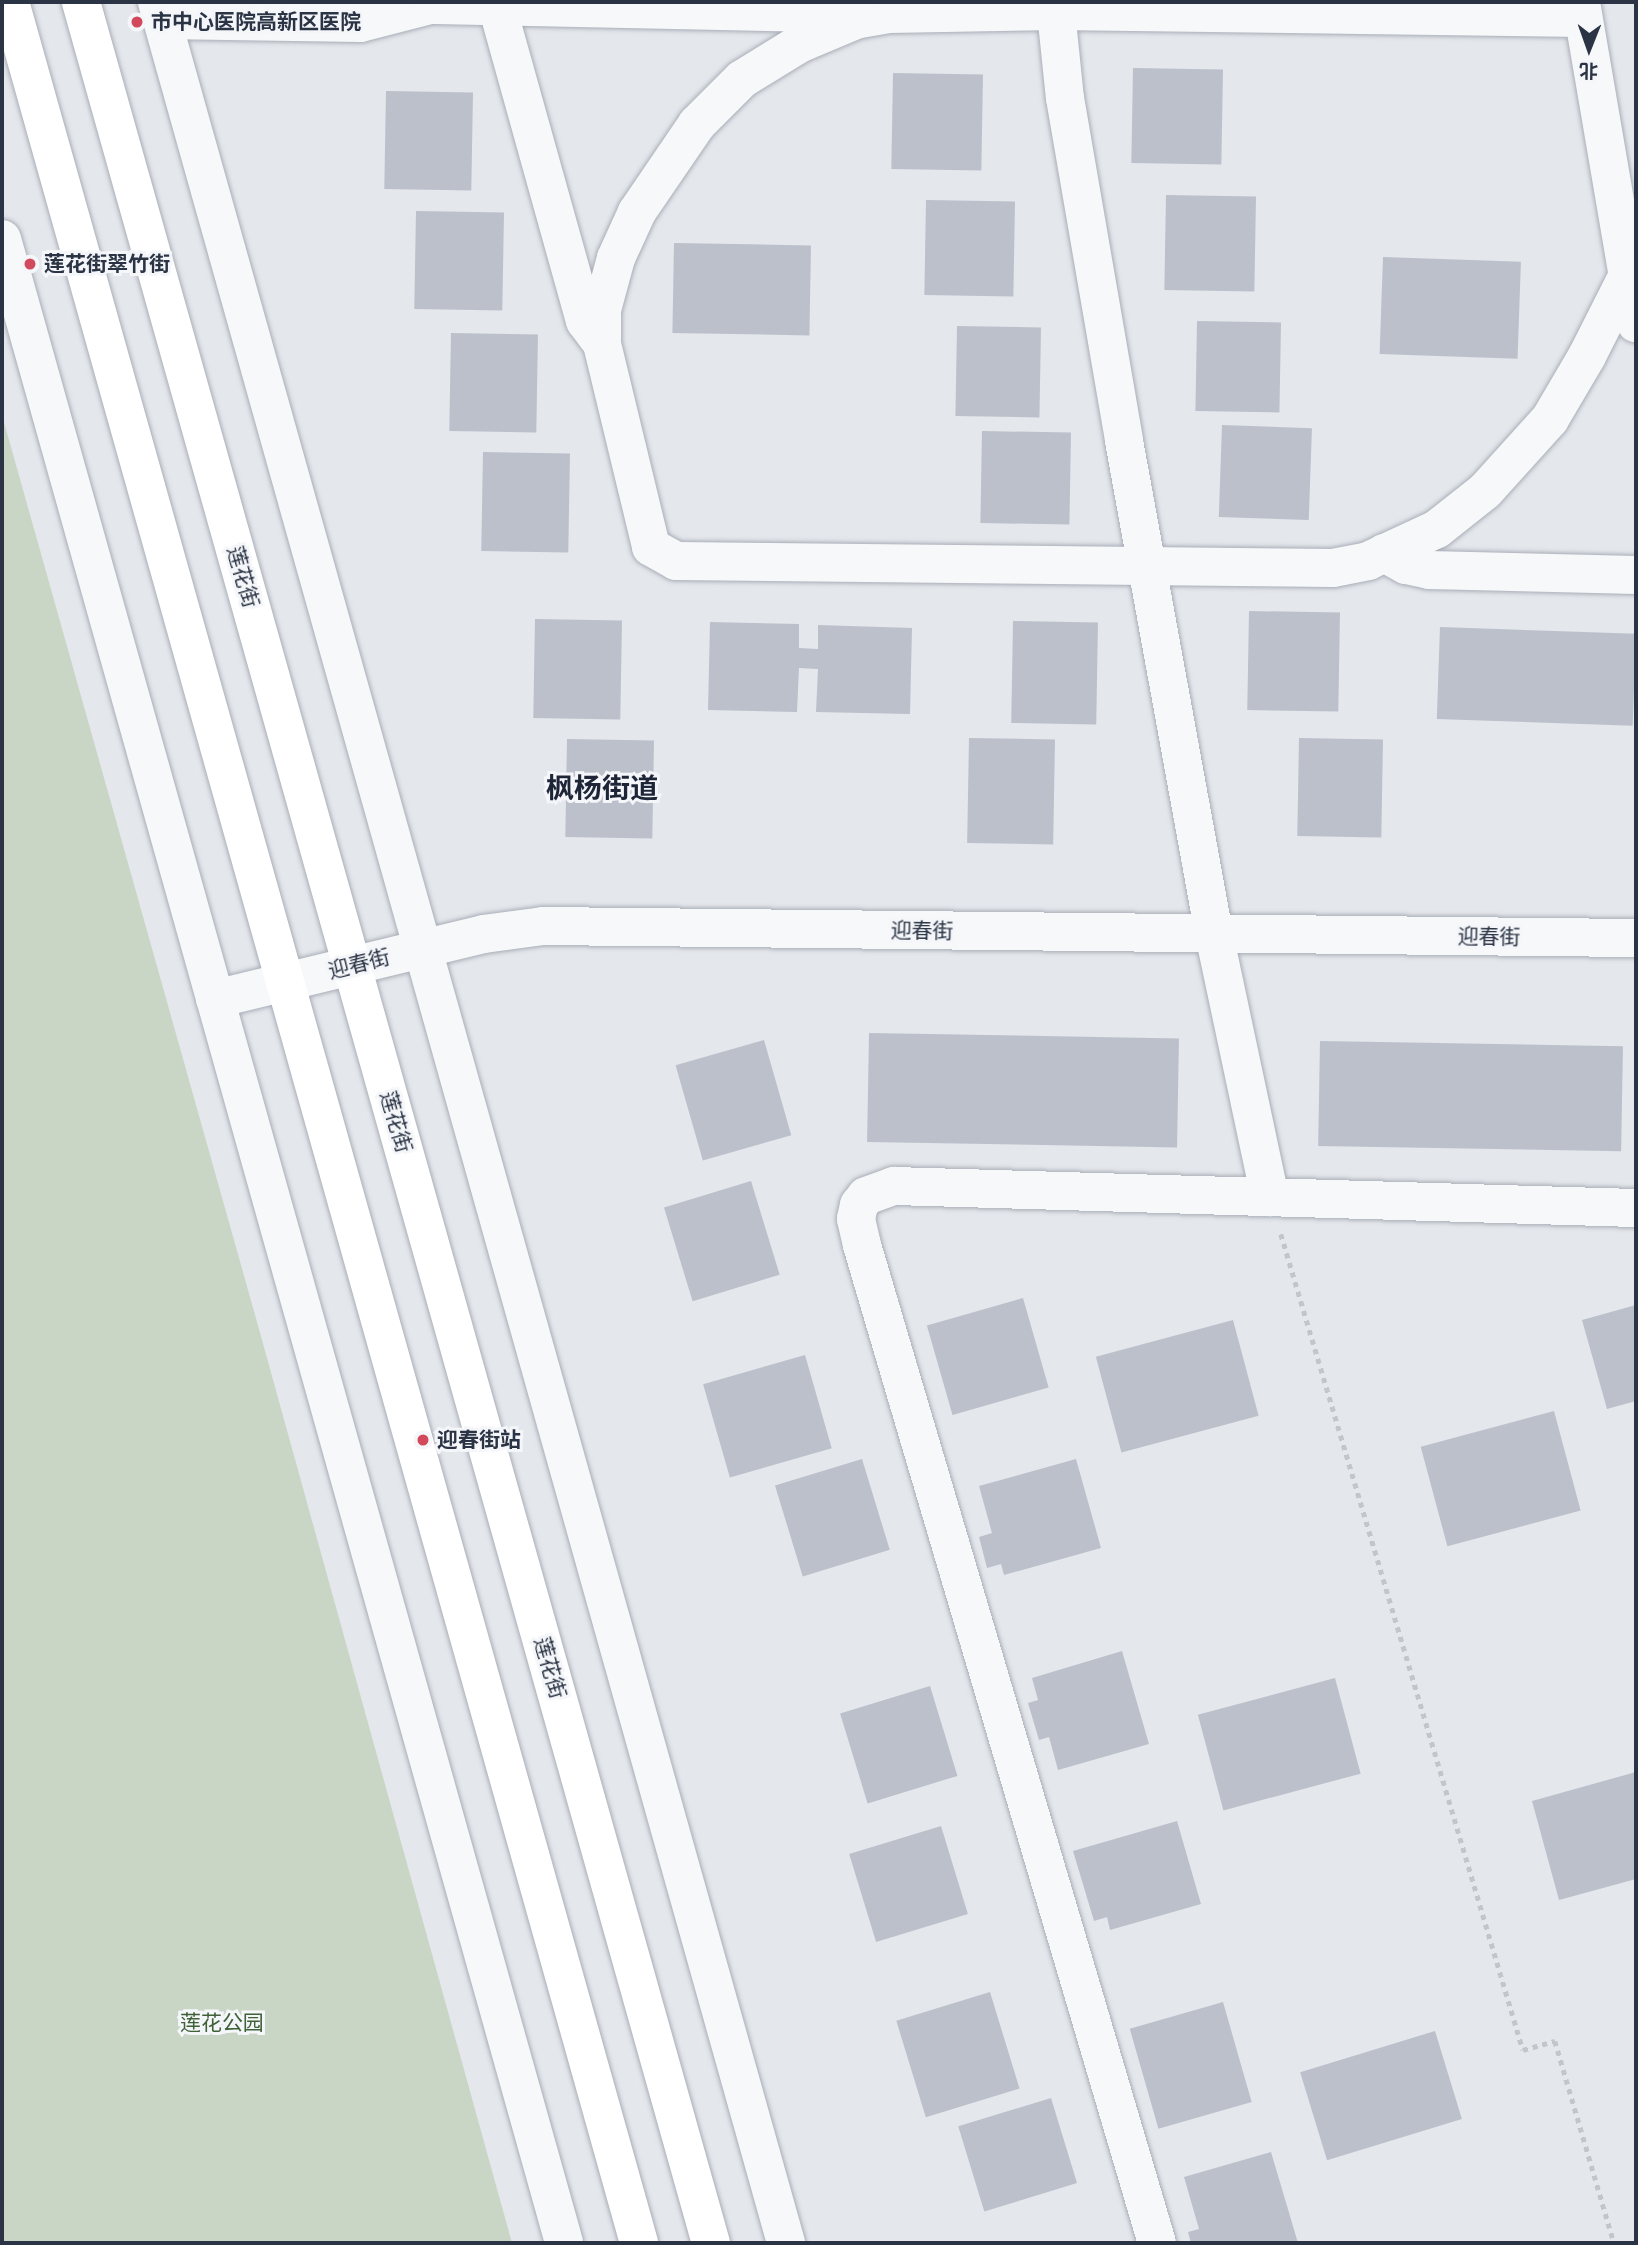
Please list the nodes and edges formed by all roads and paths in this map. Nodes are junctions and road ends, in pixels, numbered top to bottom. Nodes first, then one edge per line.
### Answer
1 (10, 2) edge
2 (81, 2) edge
3 (497, 6) junction
4 (1055, 6) edge
5 (1234, 8) edge
6 (1582, 10) edge
7 (160, 11) edge
8 (237, 11) edge
9 (889, 14) junction
10 (2, 239) edge
11 (1628, 275) junction
12 (1636, 323) edge
13 (602, 344) junction
14 (1384, 554) junction
15 (1147, 568) junction
16 (1636, 575) edge
17 (1214, 934) junction
18 (1636, 939) edge
19 (423, 948) junction
20 (352, 965) junction
21 (285, 982) junction
22 (215, 999) junction
23 (1270, 1197) junction
24 (1636, 1208) edge
25 (564, 2243) edge
26 (639, 2243) edge
27 (710, 2243) edge
28 (786, 2243) edge
29 (1157, 2243) edge
30 (1614, 2243) edge

1 - 21 main road
2 - 20 main road, 莲花街
3 - 8 street
3 - 9 street
3 - 13 street
4 - 5 street
4 - 9 street
4 - 15 street
5 - 6 street
6 - 11 street
7 - 8 street
7 - 19 street
9 - 13 street
10 - 22 street
11 - 12 street
11 - 14 street
13 - 15 street
14 - 15 street
14 - 16 street
15 - 17 street
17 - 18 street, 迎春街
17 - 19 street, 迎春街
17 - 23 street
19 - 20 street, 迎春街
19 - 28 street
20 - 21 street, 迎春街
20 - 27 main road, 莲花街
21 - 22 street, 迎春街
21 - 26 main road
22 - 25 street
23 - 24 street
23 - 29 street
23 - 30 path

